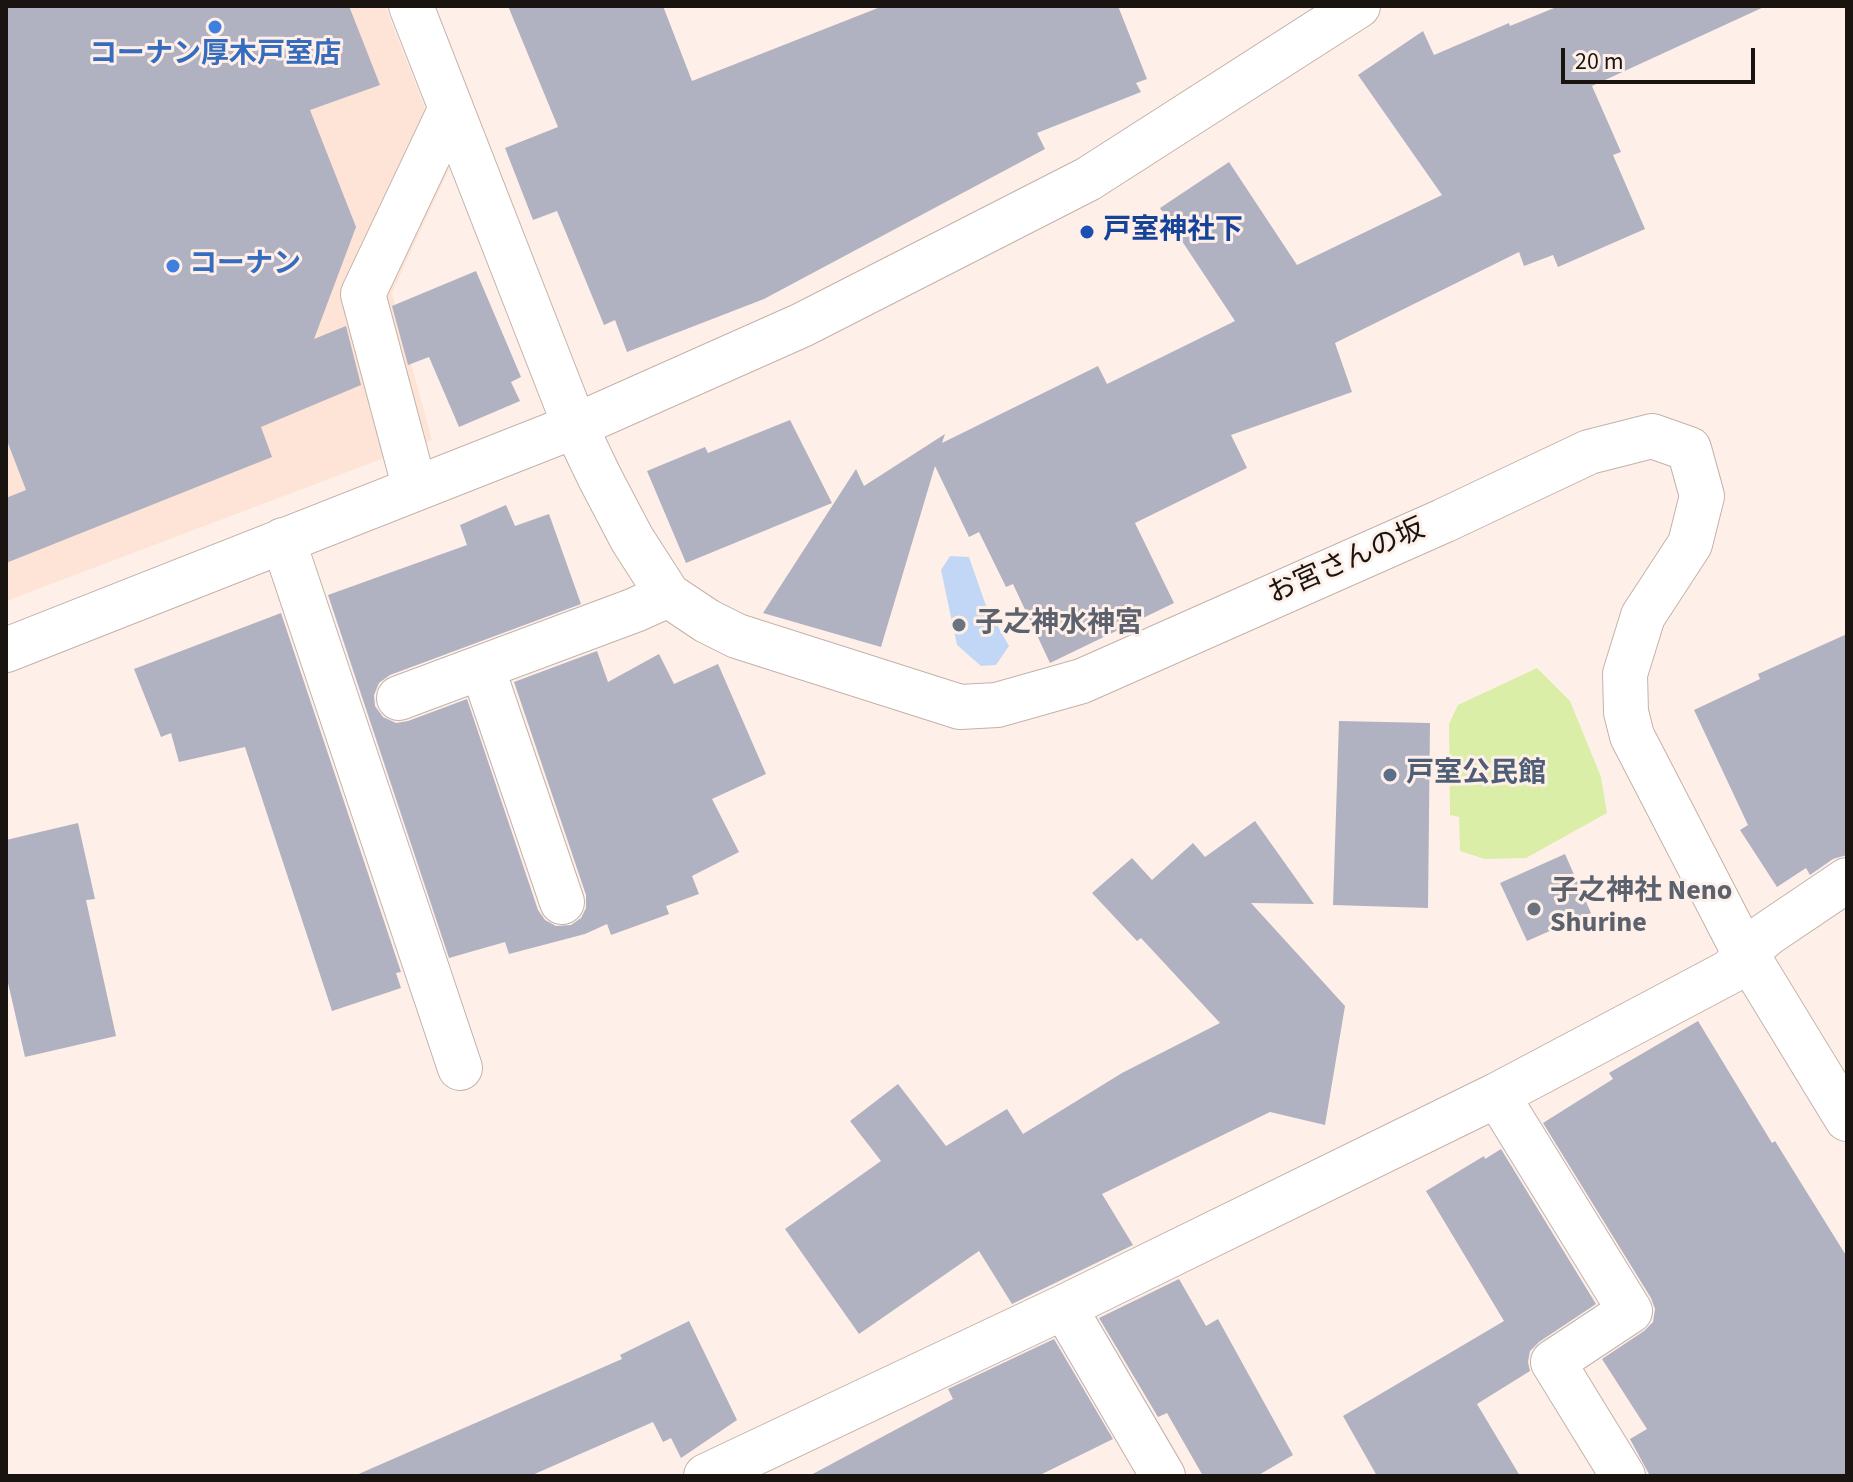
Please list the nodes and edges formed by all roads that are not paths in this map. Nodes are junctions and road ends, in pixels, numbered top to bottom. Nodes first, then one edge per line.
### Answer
1 (411, 6) edge
2 (1358, 6) edge
3 (451, 108) junction
4 (575, 426) junction
5 (415, 489) junction
6 (283, 540) junction
7 (668, 595) junction
8 (6, 650) edge
9 (482, 667) junction
10 (399, 698) dead end
11 (1847, 880) edge
12 (562, 902) dead end
13 (1745, 953) junction
14 (460, 1068) dead end
15 (1497, 1095) junction
16 (1847, 1119) edge
17 (1064, 1307) junction
18 (706, 1476) edge
19 (1163, 1476) edge
20 (1623, 1476) edge

1 - 3 street, お宮さんの坂
2 - 4 street
3 - 4 street, お宮さんの坂
3 - 5 street
4 - 5 street
4 - 7 street, お宮さんの坂
5 - 6 street
6 - 8 street
6 - 14 street
7 - 9 street
7 - 13 street, お宮さんの坂
9 - 10 street
9 - 12 street
11 - 13 street
13 - 15 street
13 - 16 street
15 - 17 street
15 - 20 street
17 - 18 street
17 - 19 street

